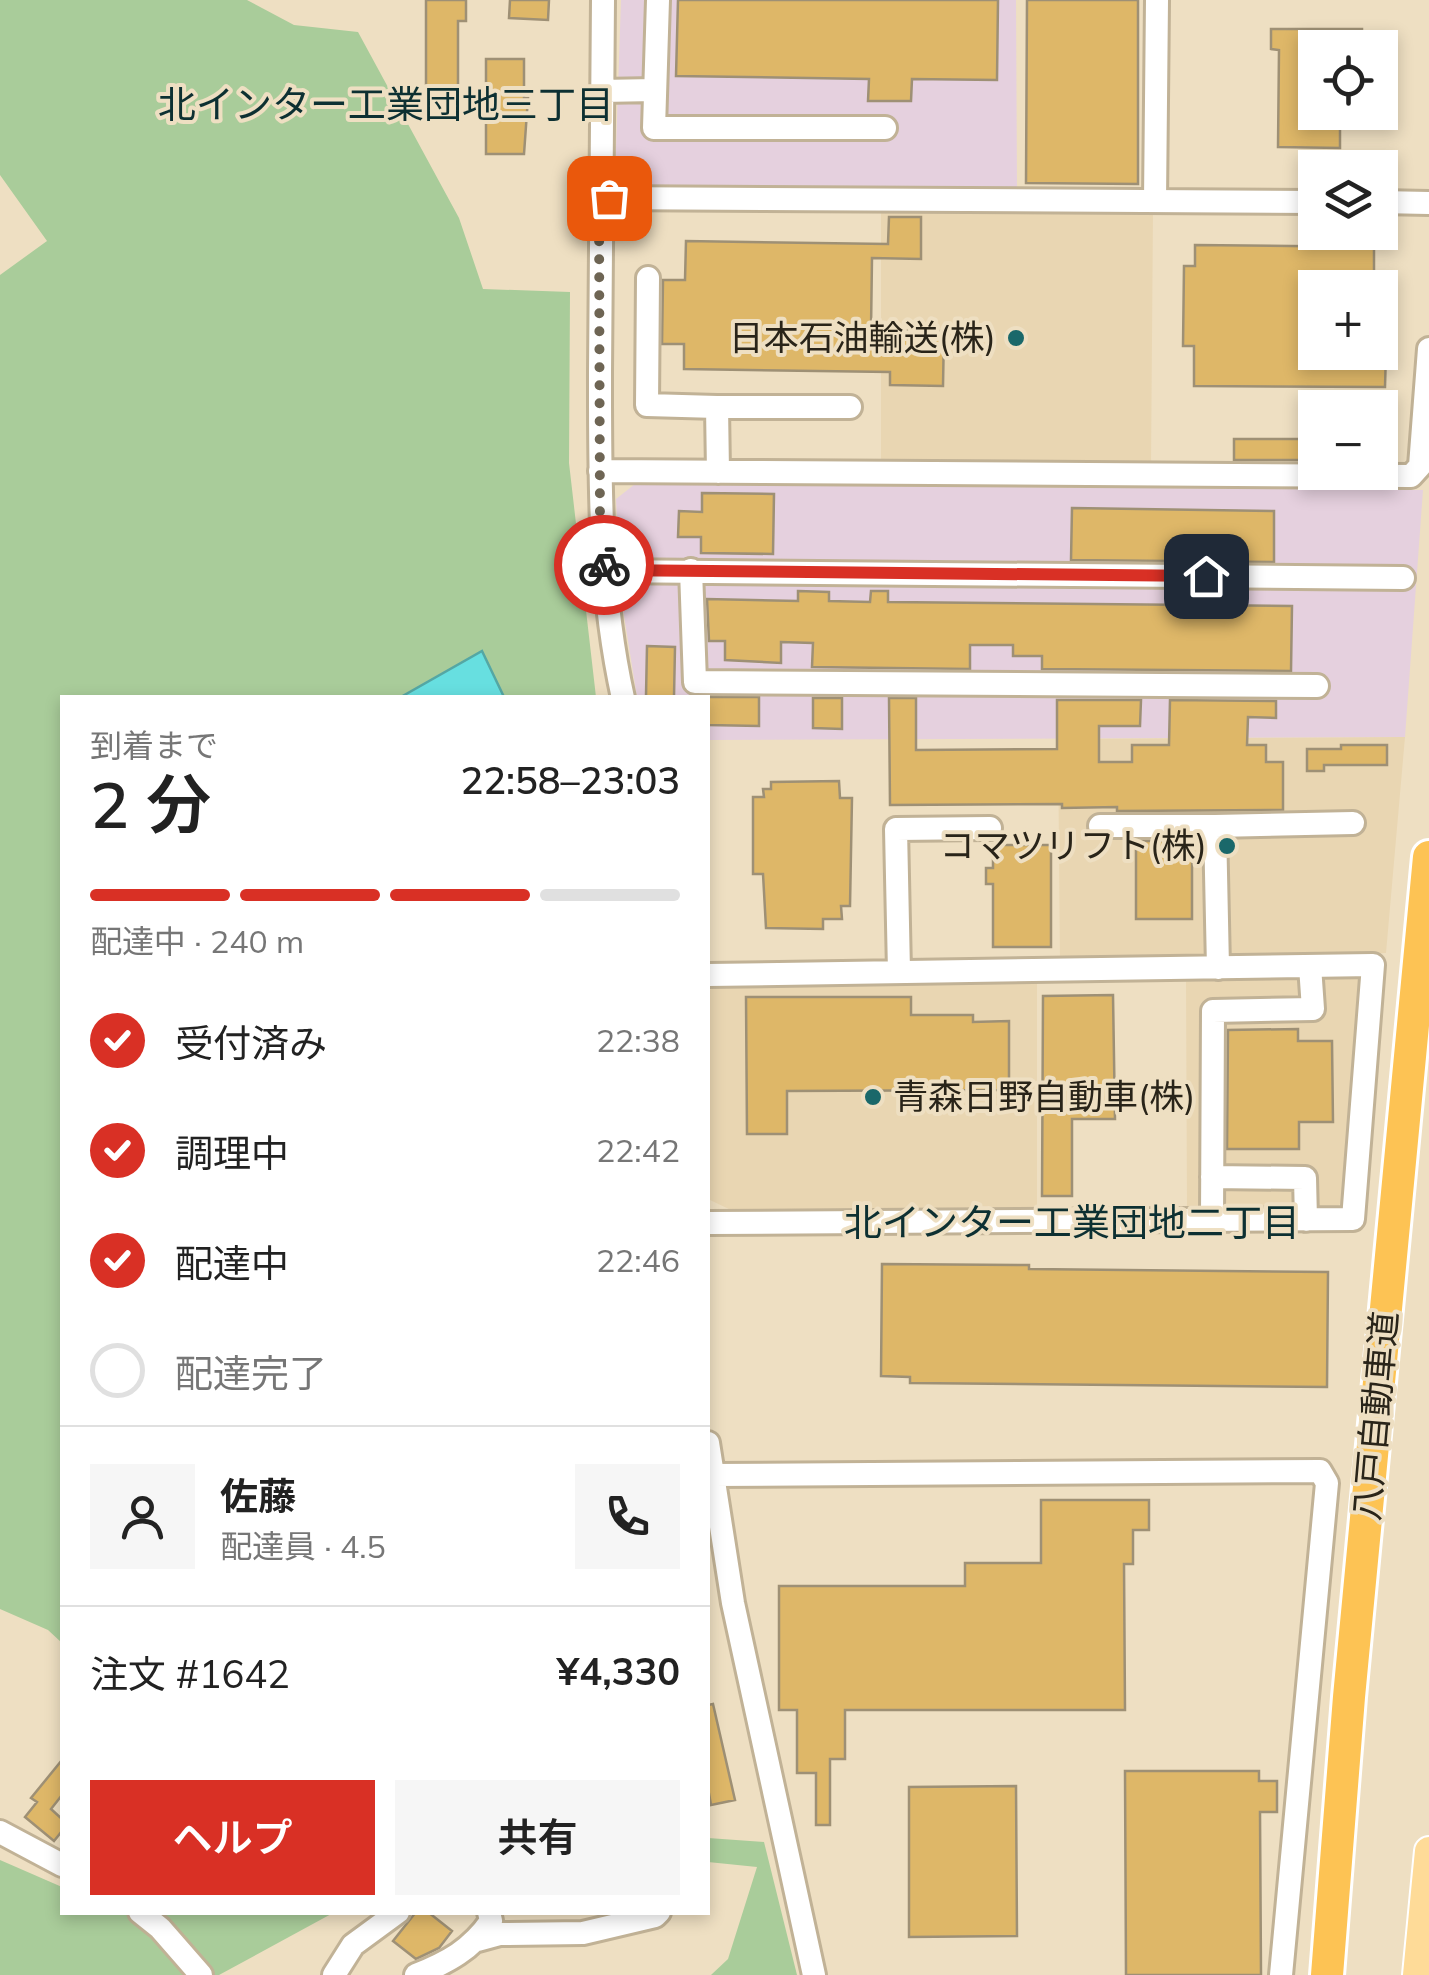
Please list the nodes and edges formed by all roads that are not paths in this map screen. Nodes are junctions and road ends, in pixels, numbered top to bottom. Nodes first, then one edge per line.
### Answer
1 (603, 0) edge
2 (658, 0) edge
3 (1157, 0) edge
4 (655, 90) junction
5 (601, 91) junction
6 (885, 128) dead end
7 (599, 198) junction
8 (1155, 201) junction
9 (1298, 202) edge
10 (1398, 202) edge
11 (1429, 202) edge
12 (648, 278) dead end
13 (1429, 348) edge
14 (717, 407) junction
15 (850, 407) dead end
16 (600, 471) junction
17 (718, 472) junction
18 (604, 570) junction
19 (692, 570) junction
20 (1403, 578) dead end
21 (1317, 686) dead end
22 (621, 695) edge
23 (1353, 823) dead end
24 (1100, 826) dead end
25 (1215, 826) junction
26 (990, 828) dead end
27 (1429, 856) edge
28 (1310, 966) junction
29 (1218, 968) junction
30 (898, 972) junction
31 (710, 975) edge
32 (1212, 1177) junction
33 (1212, 1220) junction
34 (1306, 1220) junction
35 (710, 1223) edge
36 (710, 1459) edge
37 (712, 1475) junction
38 (0, 1832) edge
39 (1429, 1851) edge
40 (60, 1864) edge
41 (144, 1915) edge
42 (394, 1915) edge
43 (489, 1915) edge
44 (656, 1915) edge
45 (478, 1940) junction
46 (337, 1974) edge
47 (201, 1975) edge
48 (416, 1975) edge
49 (814, 1975) edge
50 (1281, 1975) edge
51 (1327, 1975) edge
52 (1417, 1975) edge

1 - 5 street
2 - 4 street
3 - 8 street
4 - 5 street
4 - 6 street
5 - 7 street
7 - 8 street
7 - 16 street
8 - 9 street
10 - 11 street
12 - 14 street
13 - 17 street
14 - 15 street
14 - 17 street
16 - 17 street
16 - 18 street
18 - 19 street
18 - 22 street
19 - 20 street
19 - 21 street
23 - 25 street
24 - 25 street
25 - 29 street
26 - 30 street
27 - 51 highway, 八戸自動車道
28 - 29 street
28 - 32 street
28 - 34 street
29 - 30 street
30 - 31 street
32 - 33 street
32 - 34 street
33 - 34 street
33 - 35 street
36 - 37 street
37 - 49 street
37 - 50 street
38 - 40 street
39 - 52 main road
41 - 47 street
42 - 46 street
43 - 45 street
44 - 45 street
45 - 48 street

